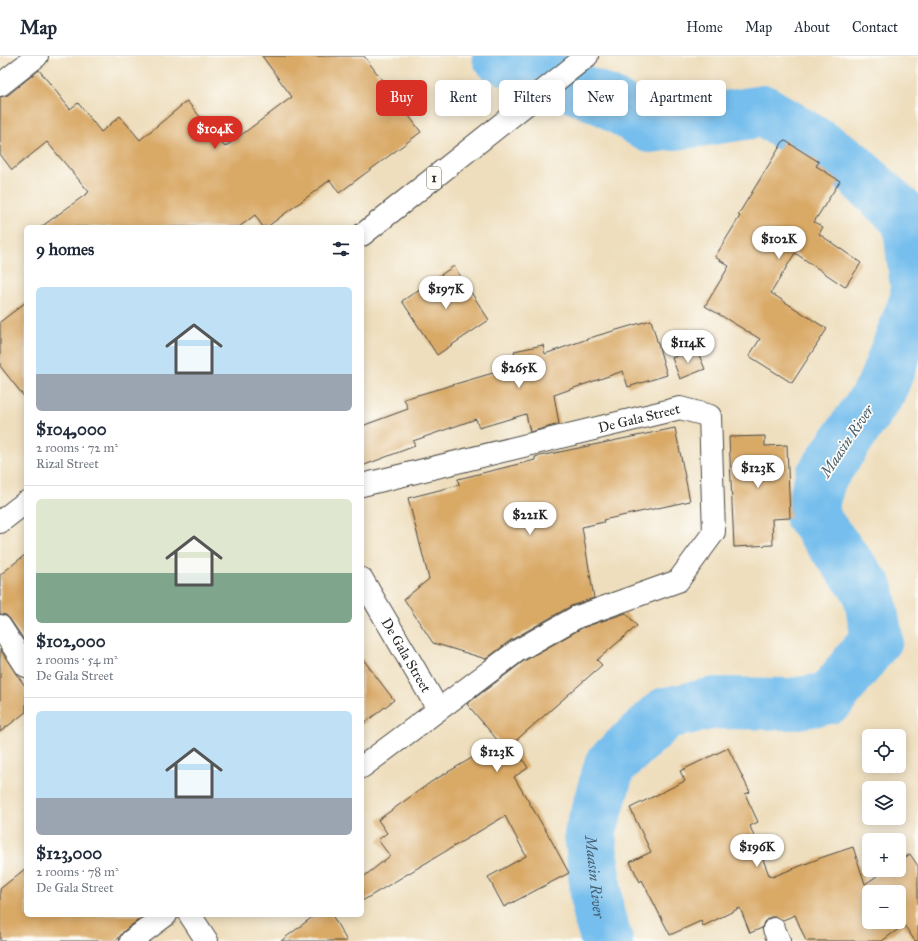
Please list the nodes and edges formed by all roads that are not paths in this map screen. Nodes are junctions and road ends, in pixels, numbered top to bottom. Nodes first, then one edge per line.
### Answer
1 (37, 56) edge
2 (587, 56) edge
3 (0, 85) edge
4 (364, 233) edge
5 (364, 485) edge
6 (24, 504) edge
7 (0, 522) edge
8 (364, 582) edge
9 (0, 626) edge
10 (24, 663) edge
11 (438, 709) junction
12 (364, 765) edge
13 (163, 917) edge
14 (191, 917) edge
15 (131, 941) edge
16 (208, 941) edge

1 - 3 street
2 - 4 street, 1
5 - 11 street, De Gala Street
6 - 7 street
8 - 11 street, De Gala Street
9 - 10 street
11 - 12 street, De Gala Street
13 - 15 street
14 - 16 street

